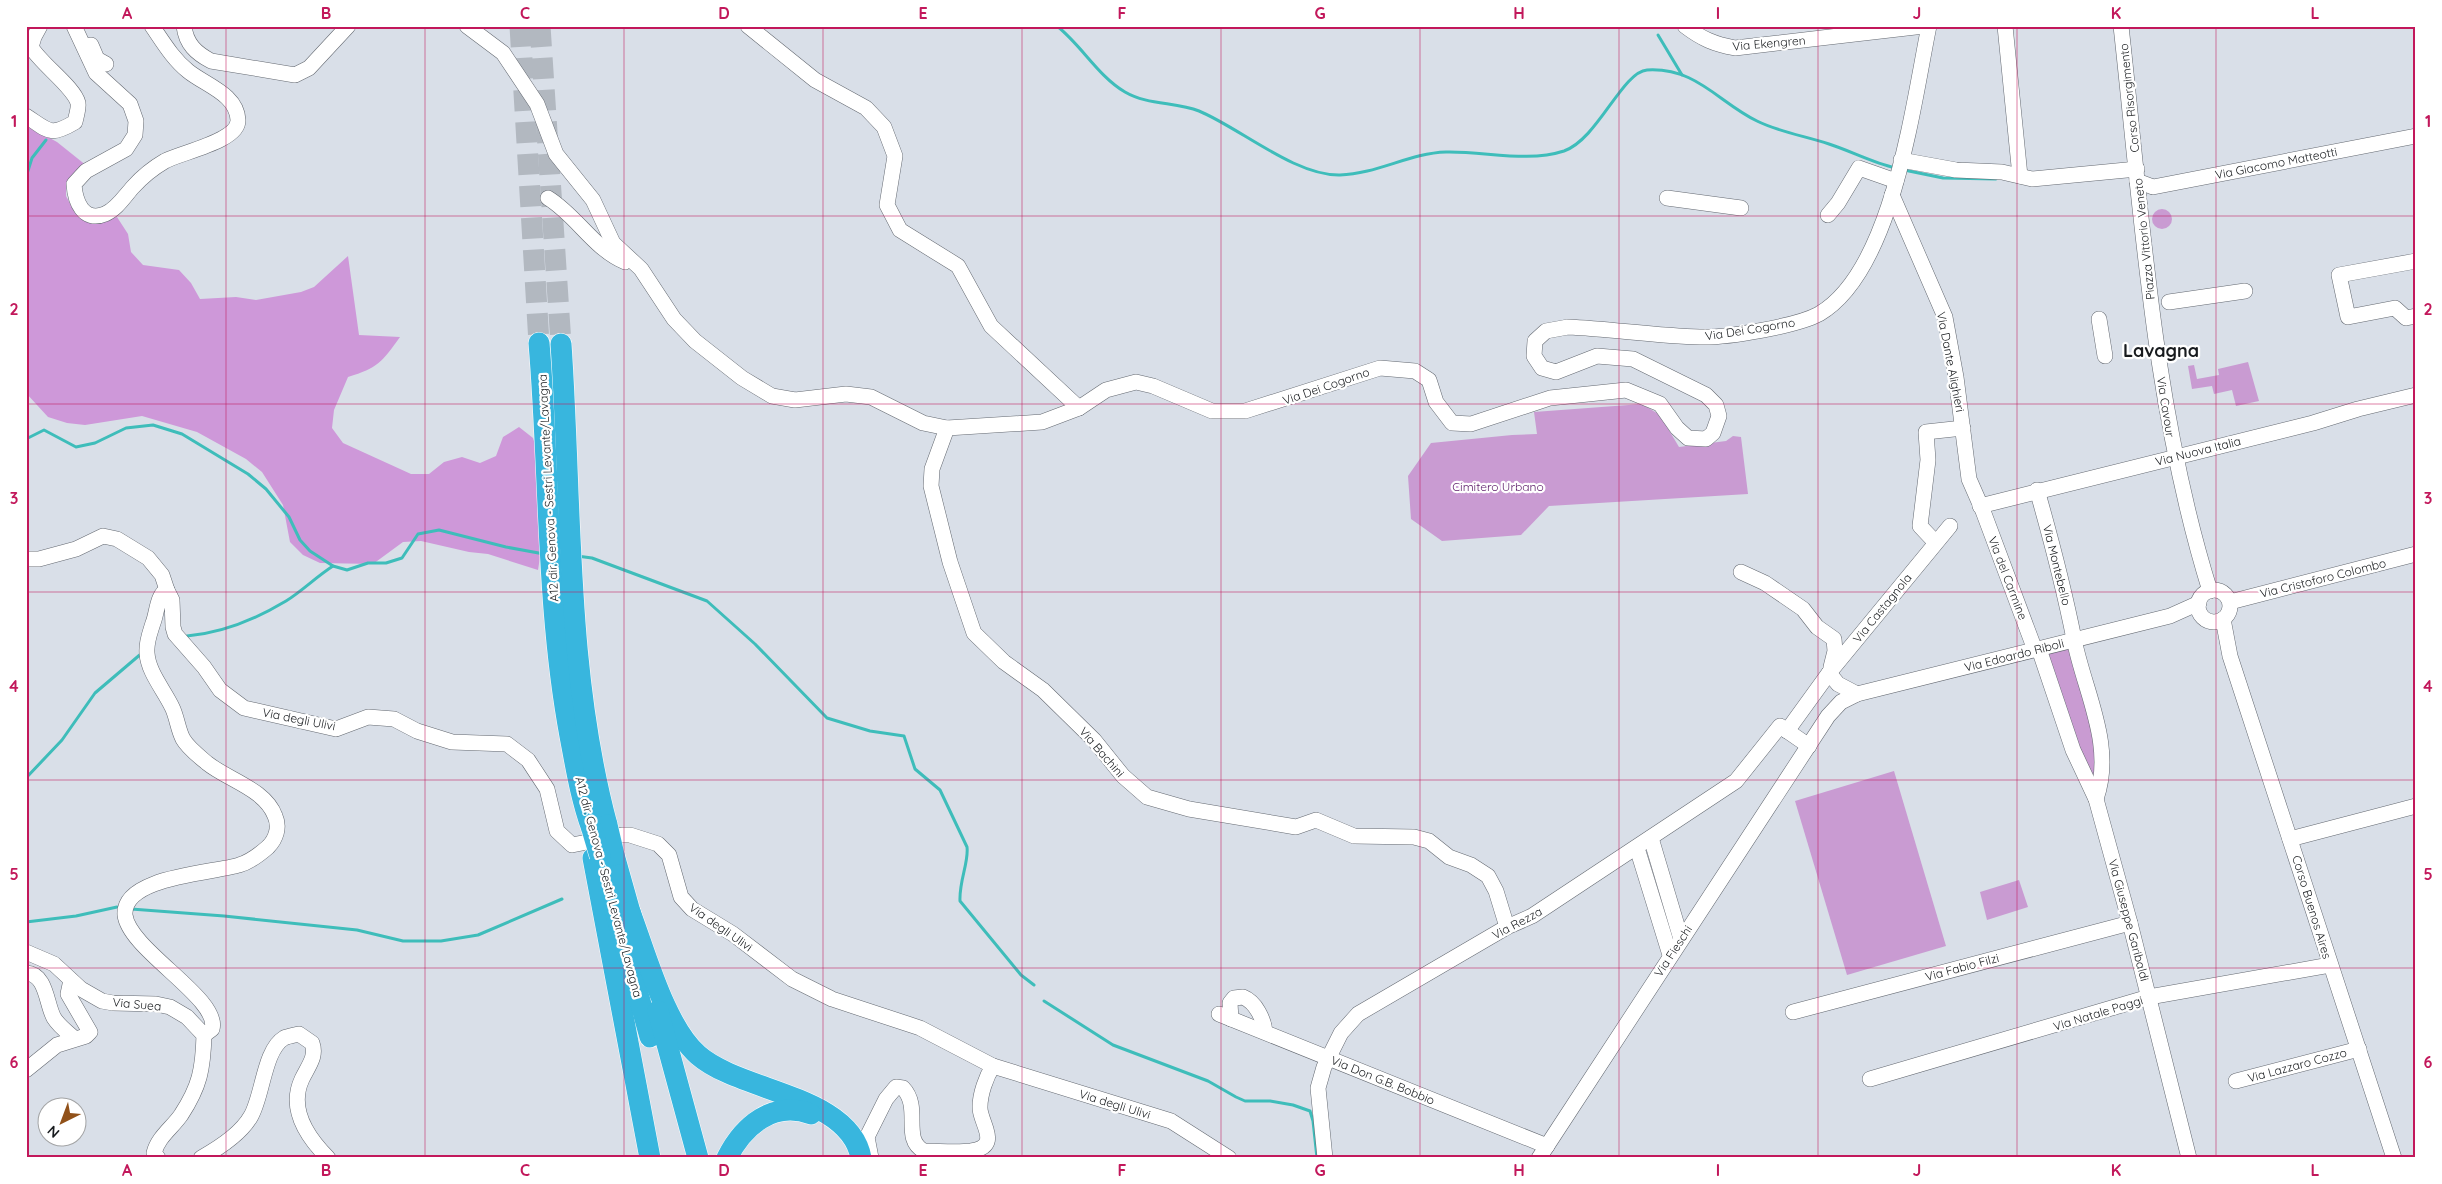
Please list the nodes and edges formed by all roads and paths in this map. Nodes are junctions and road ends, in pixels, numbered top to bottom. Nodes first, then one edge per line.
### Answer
1 (152, 26) edge
2 (184, 26) edge
3 (348, 26) edge
4 (467, 26) edge
5 (748, 26) edge
6 (1685, 26) edge
7 (1924, 26) edge
8 (1929, 26) edge
9 (2005, 26) edge
10 (2121, 26) edge
11 (33, 32) edge
12 (78, 32) edge
13 (106, 64) dead end
14 (26, 116) edge
15 (2416, 136) edge
16 (1897, 175) junction
17 (2137, 175) junction
18 (2020, 176) junction
19 (548, 198) dead end
20 (1667, 198) dead end
21 (1741, 208) dead end
22 (1828, 215) dead end
23 (2416, 261) edge
24 (641, 269) junction
25 (2245, 291) dead end
26 (2169, 302) dead end
27 (2151, 310) joint
28 (2416, 316) edge
29 (2099, 319) dead end
30 (539, 343) tunnel mouth
31 (560, 344) tunnel mouth
32 (2105, 356) dead end
33 (2416, 395) edge
34 (1079, 408) junction
35 (556, 422) junction
36 (947, 428) junction
37 (1963, 428) junction
38 (2174, 457) junction
39 (2037, 490) junction
40 (1980, 506) junction
41 (1950, 526) dead end
42 (1935, 542) junction
43 (2416, 554) edge
44 (26, 559) edge
45 (1741, 572) dead end
46 (167, 590) junction
47 (2210, 591) junction
48 (2230, 602) junction
49 (2203, 613) junction
50 (2224, 619) junction
51 (2074, 640) junction
52 (2037, 649) junction
53 (2230, 656) junction
54 (1829, 673) junction
55 (1857, 694) junction
56 (1787, 731) junction
57 (1809, 746) junction
58 (2096, 799) junction
59 (2416, 806) edge
60 (1651, 838) junction
61 (2290, 839) junction
62 (1637, 848) junction
63 (602, 856) junction
64 (630, 912) junction
65 (2130, 923) junction
66 (1508, 927) junction
67 (1681, 939) junction
68 (26, 952) edge
69 (1670, 955) junction
70 (2330, 965) junction
71 (26, 973) edge
72 (71, 980) junction
73 (2149, 998) junction
74 (1793, 1012) dead end
75 (1265, 1032) junction
76 (204, 1035) junction
77 (74, 1038) junction
78 (2359, 1048) junction
79 (1329, 1058) junction
80 (993, 1066) junction
81 (26, 1070) edge
82 (1870, 1079) dead end
83 (2236, 1081) dead end
84 (1543, 1152) edge
85 (158, 1158) edge
86 (201, 1158) edge
87 (328, 1158) edge
88 (650, 1158) edge
89 (683, 1158) edge
90 (698, 1158) edge
91 (727, 1158) edge
92 (859, 1158) edge
93 (871, 1158) edge
94 (1229, 1158) edge
95 (1326, 1158) edge
96 (2189, 1158) edge
97 (2394, 1158) edge

1 - 12 street
2 - 3 street
4 - 24 street, Via Dei Cogorno
5 - 34 street
6 - 7 street, Via Ekengren
8 - 16 street
9 - 18 street
10 - 17 street, Corso Risorgimento
11 - 14 street
12 - 13 street
15 - 17 street, Via Giacomo Matteotti
16 - 18 street, Via Giacomo Matteotti
16 - 22 street, Via Giacomo Matteotti
16 - 34 street, Via Dei Cogorno
16 - 37 street, Via Dante Alighieri
17 - 18 street, Via Giacomo Matteotti
17 - 27 street, Piazza Vittorio Veneto
19 - 24 street
20 - 21 street
23 - 28 street
24 - 36 street, Via Dei Cogorno
25 - 26 street
27 - 38 street, Via Cavour
29 - 32 street
30 - 35 highway, A12 dir. Genova - Sestri Levante/Lavagna
31 - 35 highway
33 - 38 street, Via Nuova Italia
34 - 36 street, Via Dei Cogorno
35 - 63 highway, A12 dir. Genova - Sestri Levante/Lavagna, bridge
36 - 66 street, Via Bachini
37 - 40 street, Via Dante Alighieri
37 - 42 street
38 - 39 street, Via Nuova Italia
38 - 47 street, Via Cavour
39 - 40 street, Via Nuova Italia
39 - 51 street, Via Montebello
40 - 52 street, Via del Carmine
41 - 42 street, Via Castagnola
42 - 54 street, Via Castagnola
43 - 48 street, Via Cristoforo Colombo
44 - 46 street
45 - 54 street
46 - 76 street
46 - 80 street, Via degli Ulivi
47 - 48 street
47 - 49 street
48 - 50 street
49 - 50 street
49 - 51 street, Via Edoardo Riboli
49 - 53 street, Corso Buenos Aires
50 - 53 street, Corso Buenos Aires
51 - 52 street, Via Edoardo Riboli
51 - 58 street, Via Montebello
52 - 55 street, Via Edoardo Riboli
52 - 58 street, Via del Carmine
53 - 61 street, Corso Buenos Aires
54 - 55 street
54 - 56 street, Via Castagnola
55 - 57 street, Via Edoardo Riboli
56 - 57 street
56 - 60 street, Via Rezza
57 - 67 street, Via Fieschi
58 - 65 street, Via Giuseppe Garibaldi
59 - 61 street
60 - 62 street, Via Rezza
60 - 67 street
61 - 70 street, Corso Buenos Aires
62 - 66 street, Via Rezza
62 - 69 street
63 - 64 highway
63 - 88 highway
63 - 89 highway, A12 dir. Genova - Sestri Levante/Lavagna
64 - 90 highway
64 - 92 highway
65 - 73 street, Via Giuseppe Garibaldi
65 - 74 street, Via Fabio Filzi
66 - 79 street, Via Rezza
67 - 69 street, Via Fieschi
68 - 72 street, Via Suea
69 - 84 street, Via Fieschi
70 - 73 street, Via Natale Paggi
70 - 78 street, Corso Buenos Aires
71 - 77 street
72 - 76 street, Via Suea
72 - 77 street
73 - 82 street, Via Natale Paggi
73 - 96 street, Via Giuseppe Garibaldi
75 - 75 street, Via Don G.B. Bobbio
75 - 79 street, Via Don G.B. Bobbio
76 - 85 street
77 - 81 street
78 - 83 street, Via Lazzaro Cozzo
78 - 97 street, Corso Buenos Aires
79 - 84 street, Via Don G.B. Bobbio
79 - 95 street, Via Rezza
80 - 93 street
80 - 94 street, Via degli Ulivi
86 - 87 street
91 - 92 highway

